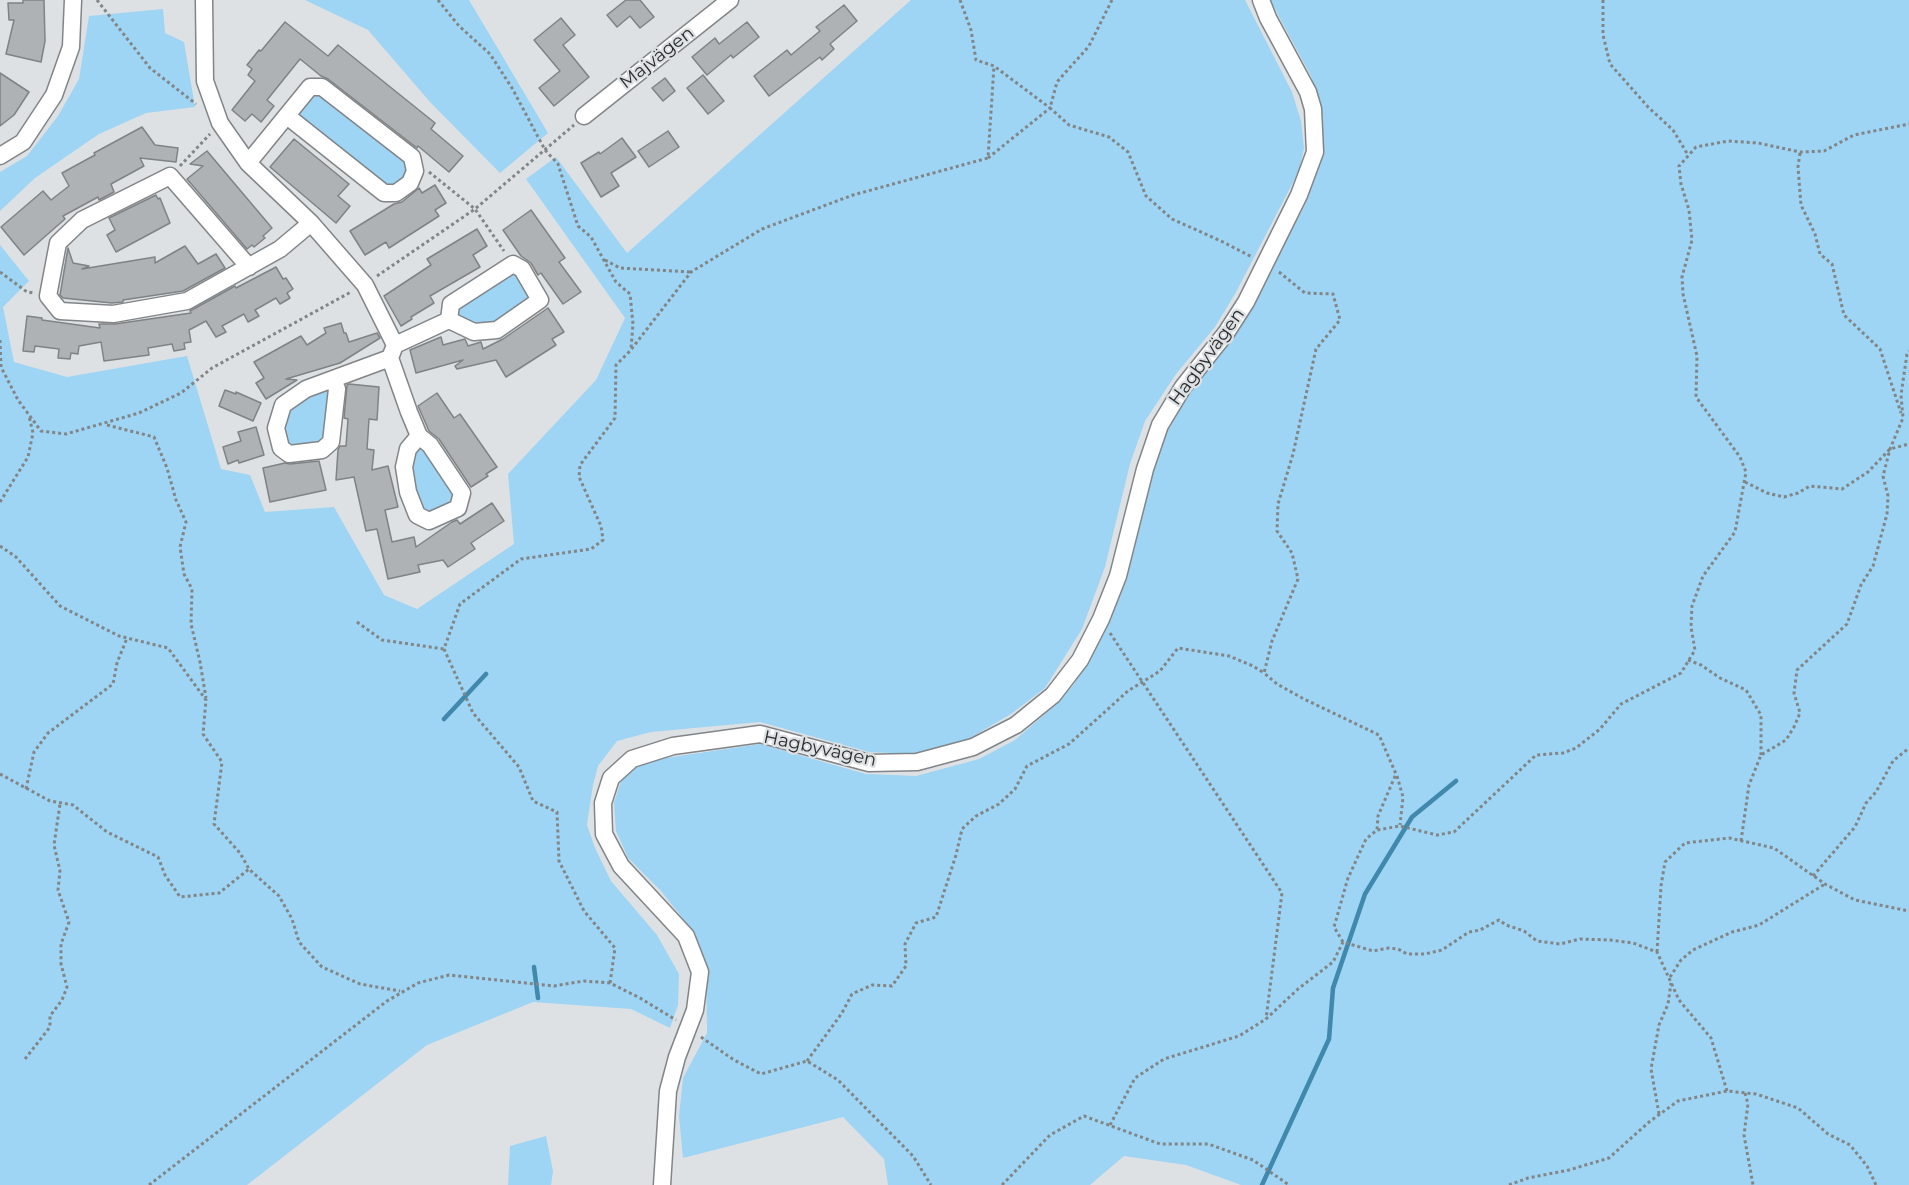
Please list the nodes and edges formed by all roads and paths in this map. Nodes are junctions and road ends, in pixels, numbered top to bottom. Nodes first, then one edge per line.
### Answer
1 (73, 0) edge
2 (97, 0) edge
3 (204, 0) edge
4 (438, 0) edge
5 (730, 0) edge
6 (960, 0) edge
7 (1112, 0) edge
8 (1261, 0) edge
9 (1603, 0) edge
10 (994, 66) junction
11 (1050, 108) junction
12 (287, 116) junction
13 (584, 116) joint
14 (220, 123) junction
15 (1909, 124) edge
16 (544, 150) junction
17 (1800, 152) junction
18 (1688, 155) junction
19 (0, 156) edge
20 (411, 157) junction
21 (988, 158) junction
22 (248, 163) junction
23 (170, 176) junction
24 (475, 209) junction
25 (311, 223) junction
26 (604, 259) junction
27 (513, 264) junction
28 (1265, 264) junction
29 (249, 267) junction
30 (0, 272) edge
31 (691, 272) junction
32 (365, 285) junction
33 (48, 296) junction
34 (449, 320) junction
35 (0, 340) edge
36 (393, 351) junction
37 (630, 351) junction
38 (1909, 351) edge
39 (333, 380) junction
40 (29, 414) junction
41 (1903, 418) junction
42 (105, 424) junction
43 (419, 436) junction
44 (1909, 444) edge
45 (1890, 449) junction
46 (1745, 482) junction
47 (0, 502) edge
48 (0, 546) edge
49 (1101, 619) junction
50 (357, 622) dead end
51 (126, 638) junction
52 (444, 649) junction
53 (1688, 660) junction
54 (1264, 673) junction
55 (206, 700) junction
56 (1909, 747) edge
57 (1761, 755) junction
58 (0, 774) edge
59 (1396, 774) junction
60 (26, 789) junction
61 (60, 803) junction
62 (1402, 827) junction
63 (1377, 830) junction
64 (1741, 841) junction
65 (249, 869) junction
66 (1814, 876) junction
67 (1825, 884) junction
68 (1909, 912) edge
69 (1343, 942) junction
70 (1657, 952) junction
71 (1670, 977) junction
72 (610, 983) junction
73 (402, 991) junction
74 (1266, 1019) junction
75 (688, 1028) junction
76 (25, 1059) dead end
77 (807, 1061) junction
78 (1727, 1091) junction
79 (1745, 1093) junction
80 (1659, 1114) junction
81 (1110, 1125) junction
82 (149, 1185) edge
83 (662, 1185) edge
84 (930, 1185) edge
85 (1002, 1185) edge
86 (1289, 1185) edge
87 (1509, 1185) edge
88 (1753, 1185) edge
89 (1876, 1185) edge

1 - 19 street
2 - 14 path
3 - 14 street
4 - 16 path
5 - 13 street, Majvägen
6 - 10 path
7 - 11 path
8 - 28 street, Hagbyvägen
9 - 18 path
10 - 11 path
10 - 21 path
11 - 21 path
11 - 28 path
12 - 20 street
12 - 20 street
12 - 22 street
13 - 16 path
14 - 22 street
14 - 23 path
15 - 17 path
16 - 24 path
16 - 26 path
17 - 18 path
17 - 41 path
18 - 46 path
20 - 24 path
21 - 31 path
22 - 25 street
23 - 29 street
23 - 33 street
24 - 27 path
24 - 32 path
25 - 29 street
25 - 32 street
26 - 31 path
26 - 37 path
27 - 34 street
27 - 34 street
28 - 49 street, Hagbyvägen
28 - 54 path
29 - 33 street
30 - 33 path
31 - 37 path
32 - 36 street
32 - 42 path
34 - 36 street
35 - 40 path
36 - 39 street
36 - 43 street
37 - 52 path
38 - 41 path
39 - 39 street
40 - 42 path
40 - 47 path
41 - 45 path
42 - 55 path
43 - 43 street
44 - 45 path
45 - 46 path
45 - 57 path
46 - 53 path
48 - 51 path
49 - 74 path
49 - 75 street, Hagbyvägen
50 - 52 path
51 - 55 path
51 - 60 path
52 - 72 path
53 - 57 path
53 - 62 path
54 - 59 path
54 - 77 path
55 - 65 path
56 - 66 path
57 - 64 path
58 - 60 path
59 - 62 path
59 - 63 path
60 - 61 path
61 - 65 path
61 - 76 path
62 - 63 path
63 - 69 path
64 - 66 path
64 - 70 path
65 - 73 path
66 - 67 path
67 - 68 path
67 - 71 path
69 - 70 path
69 - 74 path
70 - 71 path
71 - 78 path
71 - 80 path
72 - 73 path
72 - 75 path
73 - 82 path
74 - 81 path
75 - 77 path
75 - 83 street, Hagbyvägen
77 - 84 path
78 - 79 path
78 - 80 path
79 - 88 path
79 - 89 path
80 - 87 path
81 - 85 path
81 - 86 path

